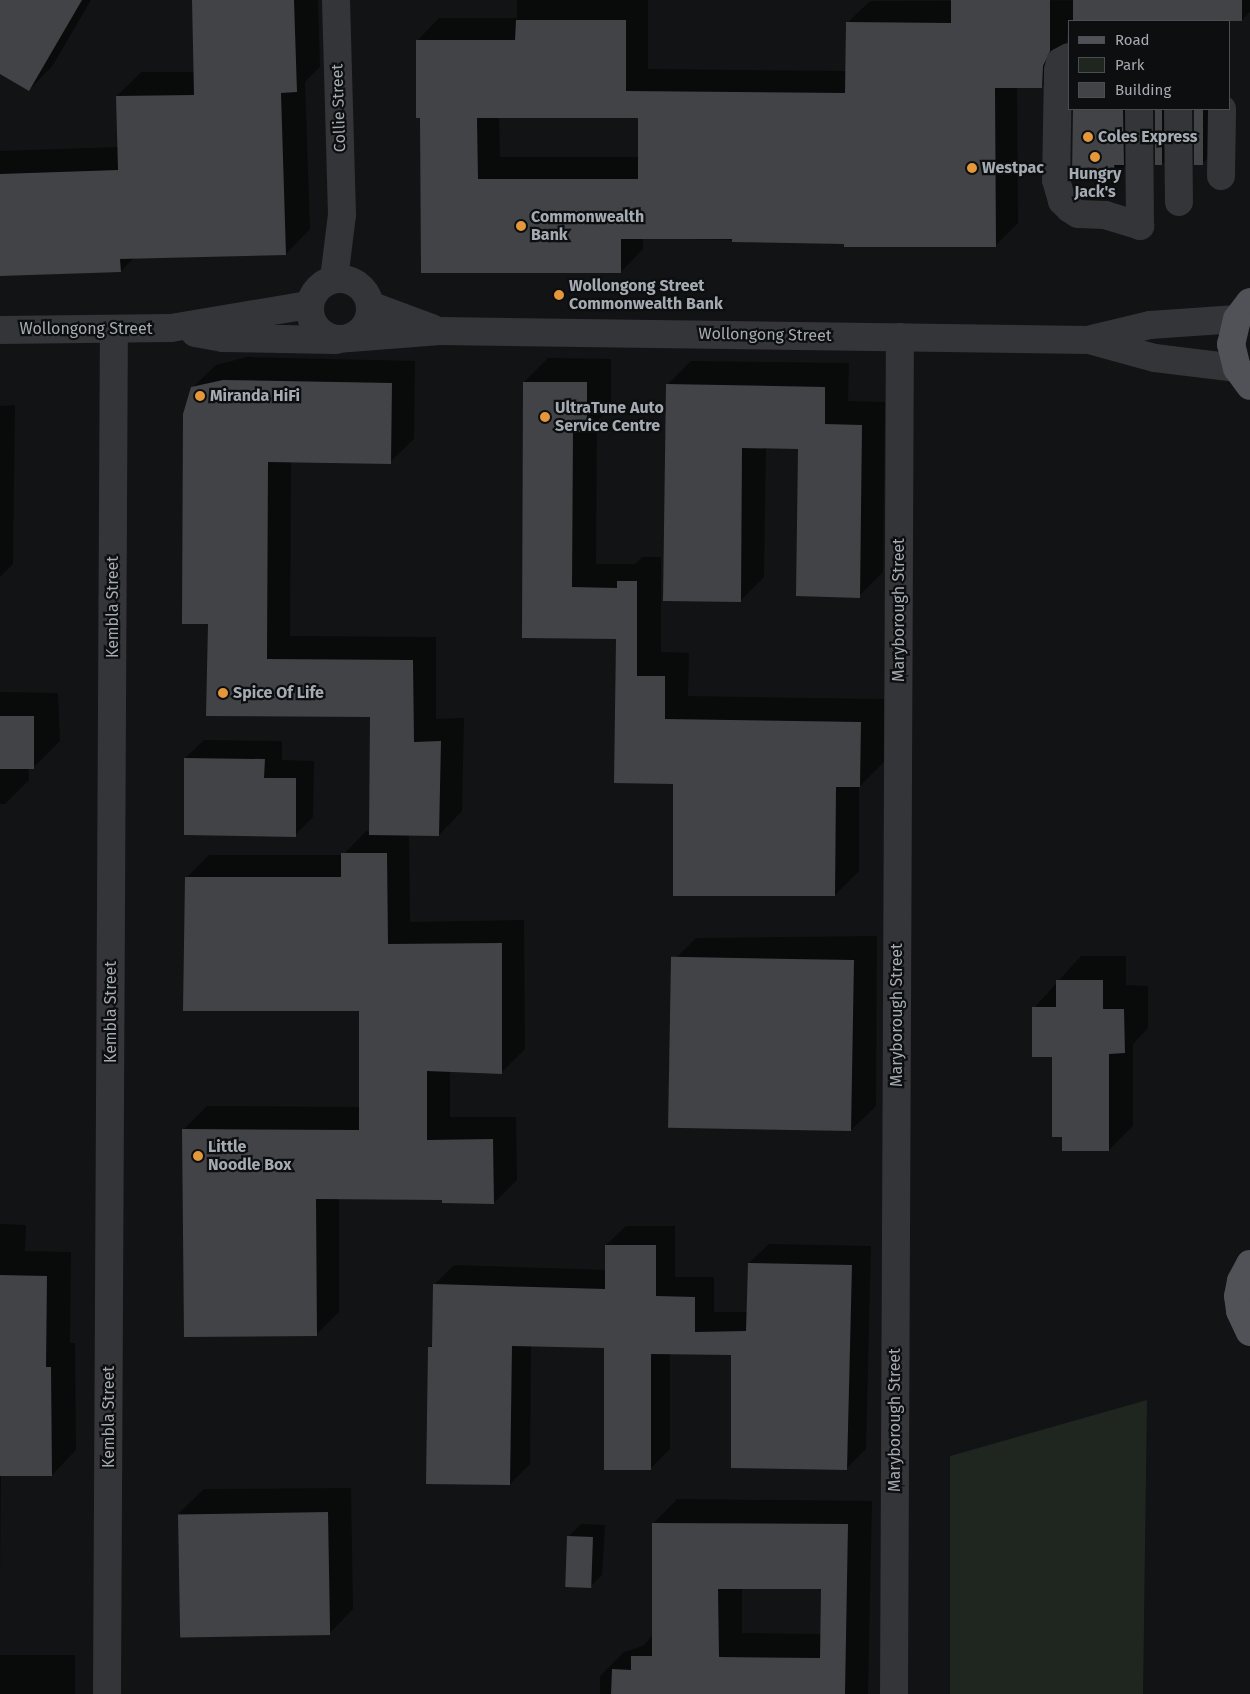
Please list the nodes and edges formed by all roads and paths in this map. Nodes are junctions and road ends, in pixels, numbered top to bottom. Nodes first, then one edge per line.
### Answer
1 (336, 0) edge
2 (1068, 58) edge
3 (1139, 110) edge
4 (1178, 110) edge
5 (1222, 110) edge
6 (1221, 176) dead end
7 (1179, 202) dead end
8 (354, 290) junction
9 (309, 305) junction
10 (1244, 310) edge
11 (171, 328) junction
12 (114, 329) junction
13 (0, 330) edge
14 (440, 331) junction
15 (900, 337) junction
16 (343, 339) junction
17 (1089, 340) junction
18 (1244, 377) edge
19 (1250, 1264) edge
20 (1250, 1332) edge
21 (108, 1694) edge
22 (894, 1694) edge

1 - 8 street, Collie Street
2 - 3 street
4 - 7 street
5 - 6 street
8 - 9 street
8 - 14 street, Wollongong Street
8 - 16 street
9 - 11 street, Wollongong Street
9 - 16 street
10 - 17 street, Wollongong Street
10 - 18 main road
11 - 12 street, Wollongong Street
11 - 16 street, Wollongong Street
12 - 13 street, Wollongong Street
12 - 21 street, Kembla Street
14 - 15 street, Wollongong Street
14 - 16 street, Wollongong Street
15 - 17 street, Wollongong Street
15 - 22 street, Maryborough Street
17 - 18 street, Wollongong Street
19 - 20 main road

